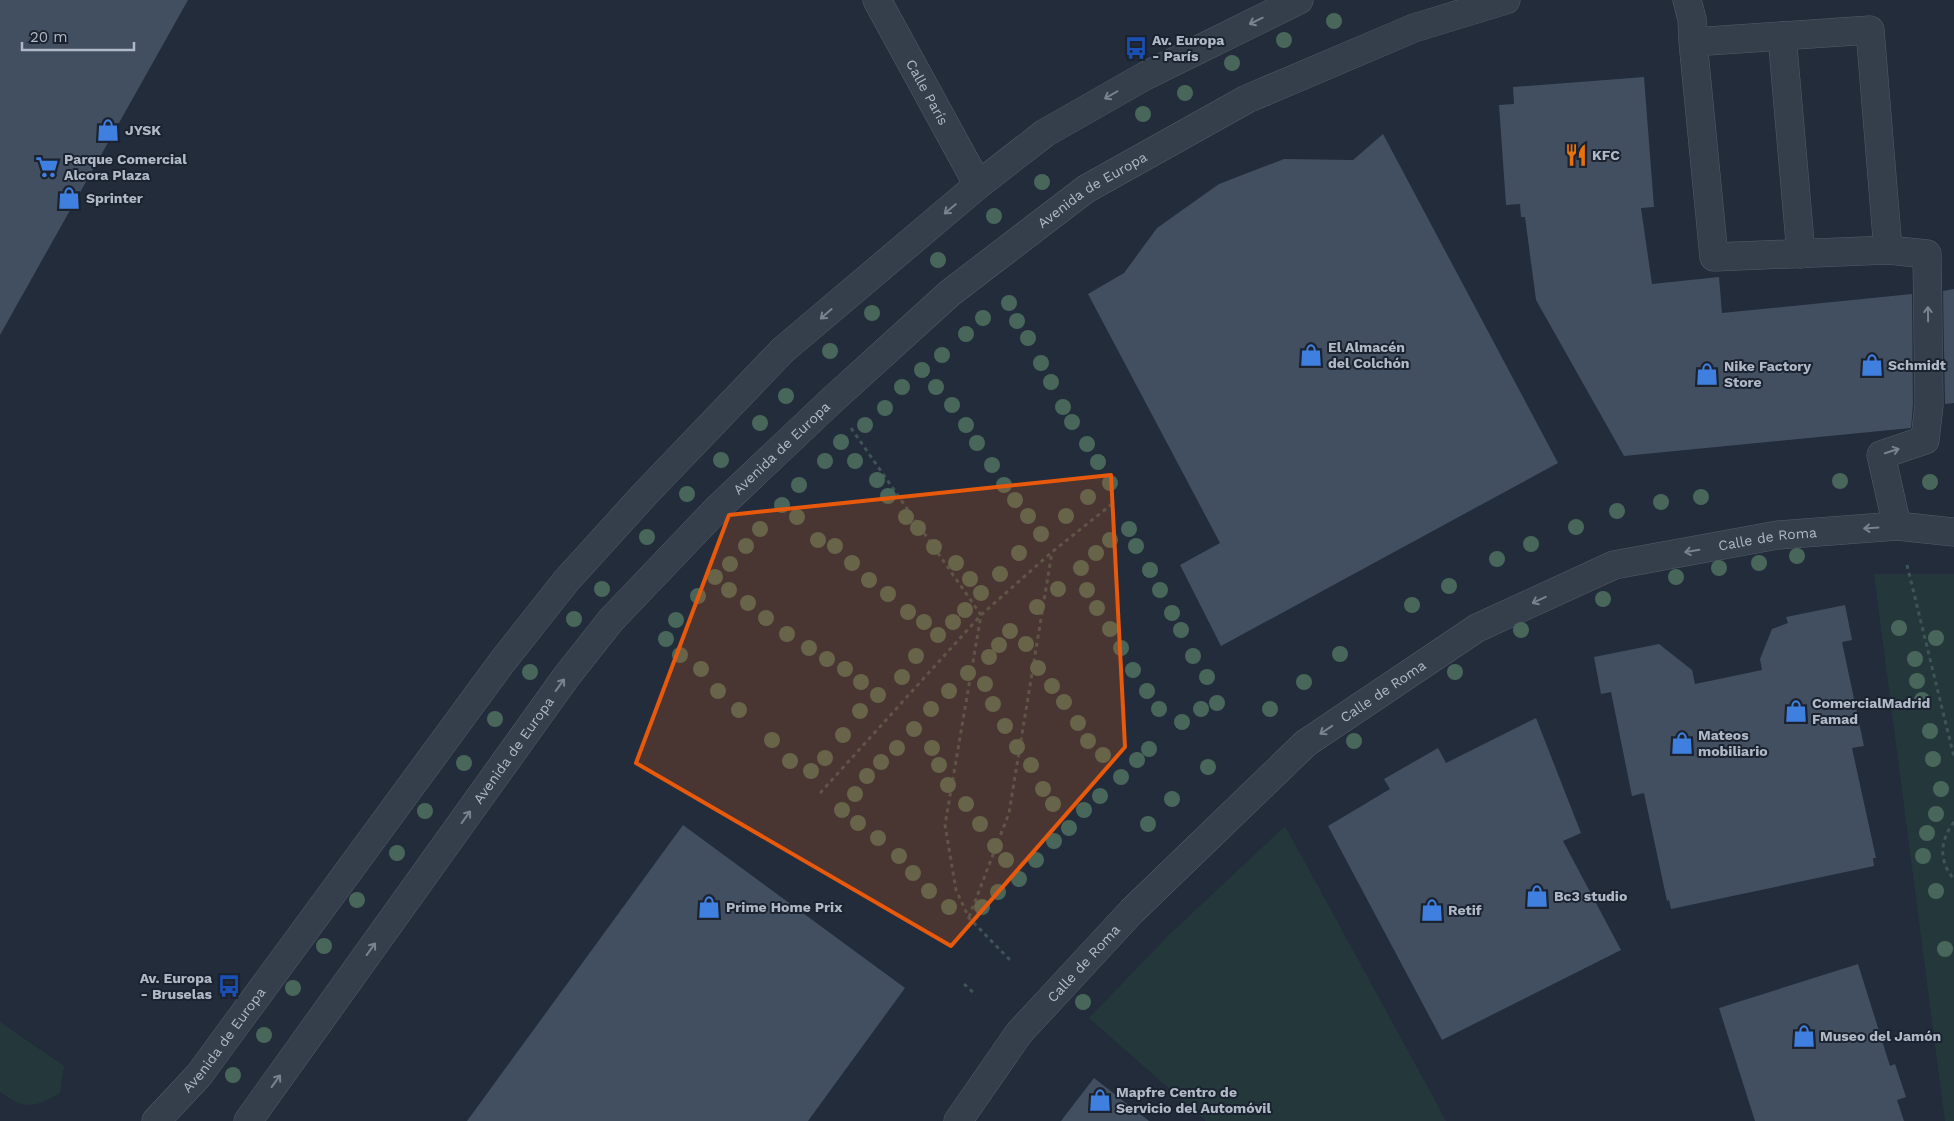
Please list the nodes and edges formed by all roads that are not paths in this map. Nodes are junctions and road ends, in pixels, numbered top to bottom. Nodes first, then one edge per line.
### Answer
1 (877, 0) edge
2 (1300, 0) edge
3 (1506, 0) edge
4 (1687, 0) edge
5 (1782, 36) junction
6 (1693, 42) junction
7 (978, 185) junction
8 (1888, 250) junction
9 (1801, 254) junction
10 (1897, 526) junction
11 (1954, 532) edge
12 (156, 1121) edge
13 (248, 1121) edge
14 (958, 1121) edge

1 - 7 street, Calle París
2 -> 7 street, Avenida de Europa
13 -> 3 street, Avenida de Europa
4 - 6 street
5 - 6 street
5 - 8 street
5 - 9 street
6 - 9 street
7 -> 12 street, Avenida de Europa
8 - 9 street
10 -> 8 street
10 - 11 street, Calle de Roma
10 -> 14 street, Calle de Roma

